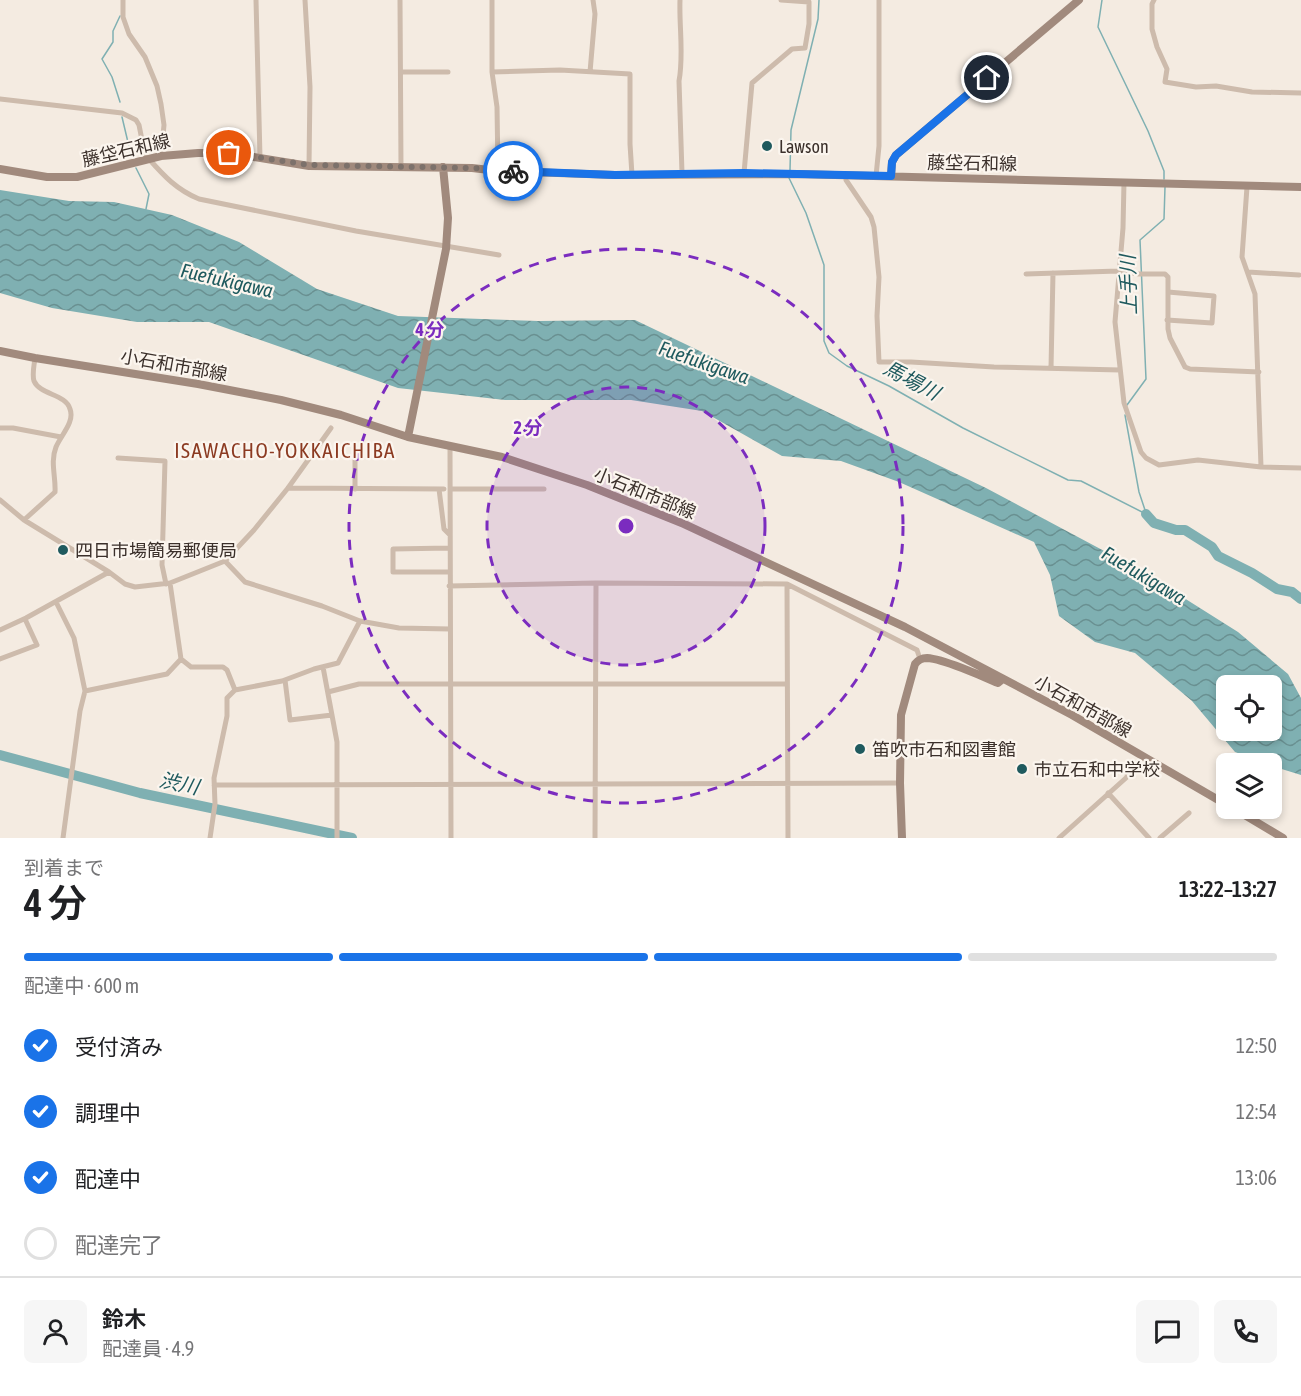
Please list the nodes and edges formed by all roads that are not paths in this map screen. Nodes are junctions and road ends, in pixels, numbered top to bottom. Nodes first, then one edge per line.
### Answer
1 (123, 0) edge
2 (256, 0) edge
3 (305, 0) edge
4 (400, 0) edge
5 (492, 0) edge
6 (593, 0) edge
7 (680, 0) edge
8 (782, 0) edge
9 (879, 0) edge
10 (1079, 0) edge
11 (1154, 0) edge
12 (402, 72) junction
13 (448, 72) dead end
14 (492, 72) junction
15 (590, 72) junction
16 (1301, 93) edge
17 (0, 99) edge
18 (160, 156) junction
19 (260, 157) junction
20 (146, 160) junction
21 (309, 165) junction
22 (401, 167) junction
23 (443, 168) junction
24 (0, 169) edge
25 (498, 171) junction
26 (682, 173) junction
27 (744, 173) junction
28 (632, 175) junction
29 (846, 175) junction
30 (876, 176) junction
31 (891, 176) junction
32 (1124, 182) junction
33 (1247, 187) junction
34 (1301, 187) edge
35 (446, 247) junction
36 (499, 255) dead end
37 (1118, 271) junction
38 (1053, 273) junction
39 (1248, 273) junction
40 (1026, 274) dead end
41 (1299, 275) dead end
42 (1168, 292) junction
43 (1167, 320) junction
44 (0, 351) edge
45 (35, 358) junction
46 (1051, 368) junction
47 (1120, 370) junction
48 (1259, 372) junction
49 (0, 428) edge
50 (331, 428) dead end
51 (61, 437) junction
52 (408, 437) junction
53 (355, 445) dead end
54 (450, 446) junction
55 (118, 458) dead end
56 (1261, 467) junction
57 (1301, 468) edge
58 (288, 488) junction
59 (355, 489) junction
60 (452, 489) dead end
61 (544, 489) dead end
62 (0, 500) edge
63 (24, 520) junction
64 (449, 534) junction
65 (449, 548) junction
66 (225, 561) junction
67 (109, 572) junction
68 (449, 572) junction
69 (596, 583) junction
70 (168, 584) junction
71 (787, 584) junction
72 (449, 586) junction
73 (56, 602) junction
74 (24, 619) junction
75 (360, 621) junction
76 (450, 629) junction
77 (0, 630) edge
78 (0, 658) edge
79 (181, 659) junction
80 (920, 659) junction
81 (323, 668) junction
82 (1003, 679) junction
83 (285, 680) junction
84 (596, 684) junction
85 (787, 684) junction
86 (450, 685) junction
87 (235, 690) junction
88 (85, 692) junction
89 (328, 692) junction
90 (332, 715) junction
91 (1128, 768) dead end
92 (595, 783) junction
93 (789, 783) junction
94 (900, 783) junction
95 (337, 784) junction
96 (214, 785) junction
97 (450, 785) junction
98 (1108, 793) junction
99 (1216, 799) edge
100 (1189, 813) dead end
101 (1251, 819) edge
102 (63, 838) edge
103 (210, 838) edge
104 (337, 838) edge
105 (451, 838) edge
106 (595, 838) edge
107 (788, 838) edge
108 (902, 838) edge
109 (1059, 838) edge
110 (1149, 838) edge
111 (1160, 838) edge
112 (1283, 838) edge

1 - 18 street
2 - 19 street
3 - 21 street
4 - 12 street
5 - 14 street
6 - 15 street
7 - 26 street
8 - 27 street
9 - 30 street
10 - 31 main road
11 - 16 street
12 - 13 street
12 - 22 street
14 - 15 street
14 - 25 street
15 - 28 street
17 - 20 street
18 - 19 main road, 藤垈石和線
18 - 20 main road, 藤垈石和線
19 - 21 main road, 藤垈石和線
20 - 24 main road, 藤垈石和線
20 - 35 street
21 - 22 main road, 藤垈石和線
22 - 23 main road, 藤垈石和線
23 - 25 main road, 藤垈石和線
23 - 35 main road
25 - 28 main road, 藤垈石和線
26 - 27 main road, 藤垈石和線
26 - 28 main road, 藤垈石和線
27 - 29 main road, 藤垈石和線
29 - 30 main road, 藤垈石和線
29 - 46 street
30 - 31 main road, 藤垈石和線
31 - 32 main road, 藤垈石和線
32 - 33 main road, 藤垈石和線
32 - 37 street
33 - 34 main road, 藤垈石和線
33 - 39 street
35 - 36 street
35 - 52 main road
37 - 38 street
37 - 42 street
37 - 47 street
38 - 40 street
38 - 46 street
39 - 41 street
39 - 48 street
42 - 43 street
42 - 43 street
43 - 48 street
44 - 45 main road, 小石和市部線
45 - 51 street
45 - 52 main road, 小石和市部線
46 - 47 street
47 - 56 street
48 - 56 street
49 - 51 street
50 - 58 street
51 - 63 street
52 - 54 main road, 小石和市部線
53 - 59 street
54 - 64 street
54 - 82 main road, 小石和市部線
55 - 70 street
56 - 57 street
58 - 59 street
58 - 66 street
59 - 64 street
60 - 61 street
62 - 63 street
63 - 67 street
64 - 65 street
65 - 68 street
65 - 68 street
66 - 70 street
66 - 75 street
67 - 70 street
67 - 73 street
68 - 72 street
69 - 71 street
69 - 72 street
69 - 84 street
70 - 79 street
71 - 80 street
71 - 85 street
72 - 76 street
73 - 74 street
73 - 88 street
74 - 77 street
74 - 78 street
75 - 76 street
75 - 81 street
76 - 86 street
79 - 87 street
79 - 88 street
80 - 82 main road
80 - 94 main road
81 - 83 street
81 - 89 street
82 - 99 main road, 小石和市部線
83 - 87 street
83 - 90 street
84 - 85 street
84 - 86 street
84 - 92 street
85 - 93 street
86 - 89 street
86 - 97 street
87 - 96 street
88 - 102 street
89 - 90 street
90 - 95 street
91 - 98 street
92 - 93 street
92 - 97 street
92 - 106 street
93 - 94 street
93 - 107 street
94 - 108 main road
95 - 96 street
95 - 97 street
95 - 104 street
96 - 103 street
97 - 105 street
98 - 109 street
98 - 110 street
100 - 111 street
101 - 112 main road

